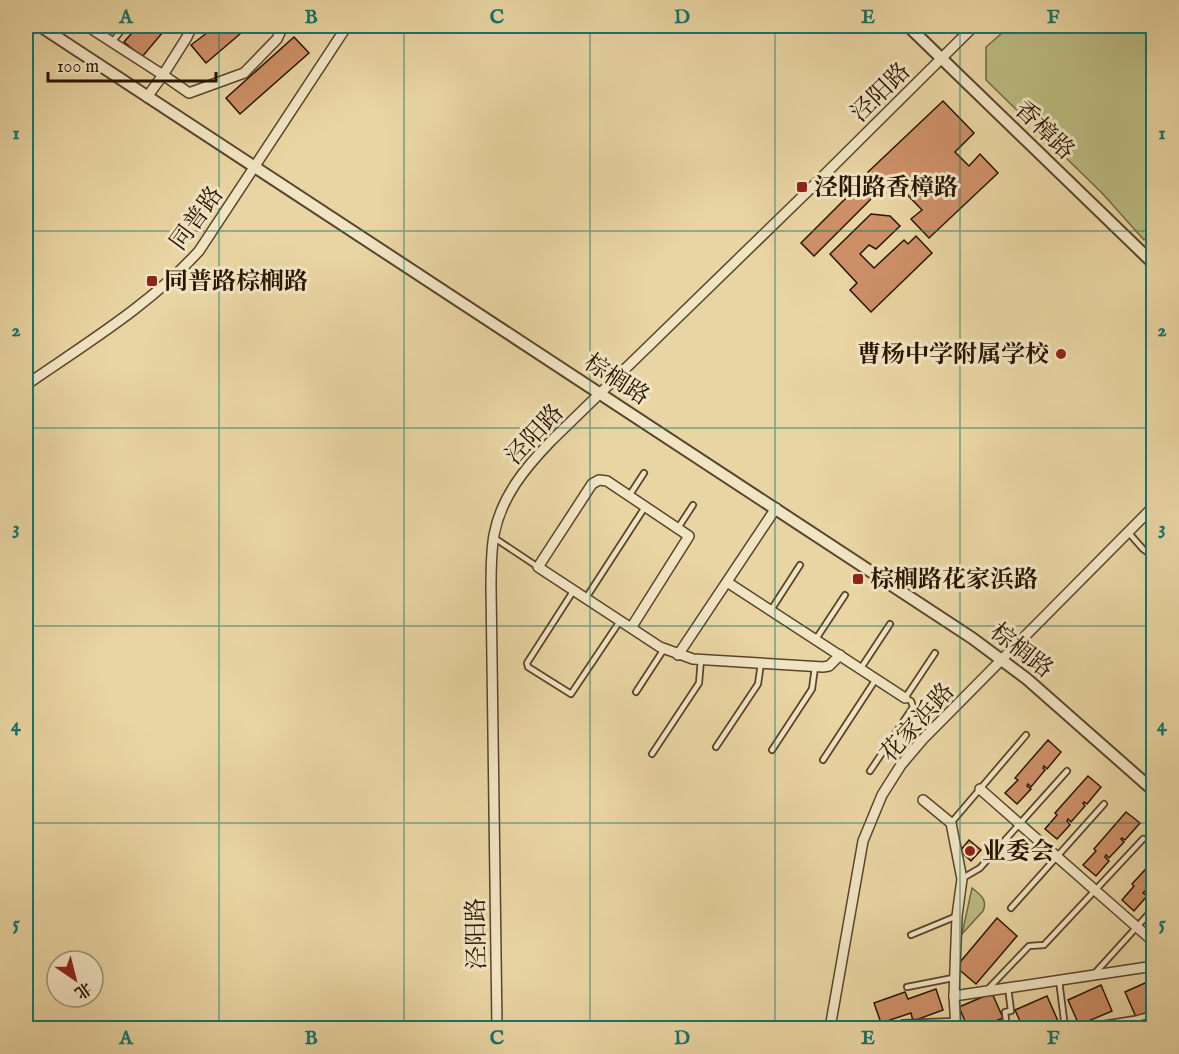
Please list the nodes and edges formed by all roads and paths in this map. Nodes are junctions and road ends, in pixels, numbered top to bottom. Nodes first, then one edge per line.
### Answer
1 (40, 26) edge
2 (87, 26) edge
3 (125, 26) edge
4 (192, 26) edge
5 (284, 26) edge
6 (347, 26) edge
7 (908, 26) edge
8 (974, 26) edge
9 (112, 42) junction
10 (941, 58) junction
11 (163, 75) junction
12 (147, 97) junction
13 (255, 168) junction
14 (1154, 264) edge
15 (26, 385) edge
16 (600, 393) junction
17 (644, 472) dead end
18 (629, 496) junction
19 (693, 505) dead end
20 (1154, 506) edge
21 (646, 507) junction
22 (776, 508) junction
23 (678, 528) junction
24 (1128, 532) junction
25 (494, 537) junction
26 (1154, 557) edge
27 (800, 565) dead end
28 (538, 567) junction
29 (727, 582) junction
30 (574, 590) junction
31 (845, 595) dead end
32 (586, 598) junction
33 (771, 610) junction
34 (620, 621) junction
35 (890, 624) dead end
36 (631, 628) junction
37 (816, 639) junction
38 (664, 649) junction
39 (935, 653) dead end
40 (678, 655) junction
41 (840, 655) junction
42 (701, 659) junction
43 (1002, 659) junction
44 (761, 663) junction
45 (815, 667) junction
46 (861, 668) junction
47 (876, 679) junction
48 (636, 692) dead end
49 (905, 698) junction
50 (1026, 735) dead end
51 (716, 747) dead end
52 (772, 750) dead end
53 (652, 754) dead end
54 (823, 760) dead end
55 (870, 771) dead end
56 (1067, 771) dead end
57 (980, 789) junction
58 (1154, 791) edge
59 (923, 800) dead end
60 (1104, 804) dead end
61 (951, 823) junction
62 (1020, 824) junction
63 (1143, 839) dead end
64 (1057, 856) junction
65 (962, 879) junction
66 (1096, 889) junction
67 (1011, 908) dead end
68 (1154, 908) edge
69 (957, 916) junction
70 (1137, 927) junction
71 (911, 934) dead end
72 (1154, 942) edge
73 (1154, 966) edge
74 (1093, 975) junction
75 (953, 978) junction
76 (1059, 980) junction
77 (907, 987) dead end
78 (1008, 987) junction
79 (987, 990) junction
80 (954, 996) junction
81 (1154, 1014) edge
82 (903, 1023) dead end
83 (955, 1025) edge
84 (497, 1029) edge
85 (830, 1029) edge
86 (1007, 1029) edge
87 (1065, 1029) edge
88 (1078, 1029) edge

1 - 12 street, 棕榈路
2 - 9 street
3 - 9 lane
4 - 11 street
5 - 11 street
6 - 13 street, 同普路
7 - 10 street, 香樟路
8 - 10 street, 泾阳路
9 - 11 street
10 - 14 street, 香樟路
10 - 16 street, 泾阳路
11 - 12 street
12 - 13 street, 棕榈路
13 - 15 street, 同普路
13 - 16 street, 棕榈路
16 - 22 street, 棕榈路
16 - 25 street, 泾阳路
17 - 18 lane
18 - 21 street
18 - 28 street
19 - 23 lane
20 - 24 street, 花家浜路
21 - 23 street
21 - 32 lane
22 - 29 street
22 - 43 street, 棕榈路
23 - 36 street
24 - 26 lane
24 - 43 street, 花家浜路
25 - 28 lane
25 - 84 street, 泾阳路
27 - 33 lane
28 - 30 street
29 - 33 street
29 - 40 street
30 - 32 street
30 - 34 lane
31 - 37 lane
32 - 34 street
33 - 37 street
34 - 36 street
35 - 46 lane
36 - 38 street
37 - 41 street
38 - 40 street
38 - 48 lane
39 - 49 lane
40 - 42 street
41 - 45 street
41 - 46 street
42 - 44 street
42 - 53 lane
43 - 58 street, 棕榈路
43 - 85 street, 花家浜路
44 - 45 street
44 - 51 lane
45 - 52 lane
46 - 47 street
47 - 49 street
47 - 54 lane
49 - 55 lane
50 - 57 lane
56 - 62 lane
57 - 61 lane
57 - 62 street
59 - 61 street
60 - 64 lane
61 - 65 street
62 - 64 street
62 - 65 lane
63 - 66 lane
64 - 66 street
64 - 67 lane
65 - 69 street
66 - 70 street
66 - 79 lane
68 - 70 lane
69 - 71 lane
69 - 75 street
70 - 72 street
70 - 74 lane
73 - 74 street
74 - 76 street
75 - 77 lane
75 - 80 street
76 - 78 street
76 - 87 lane
78 - 79 street
78 - 86 lane
79 - 80 street
80 - 83 street
81 - 88 lane
82 - 83 lane

